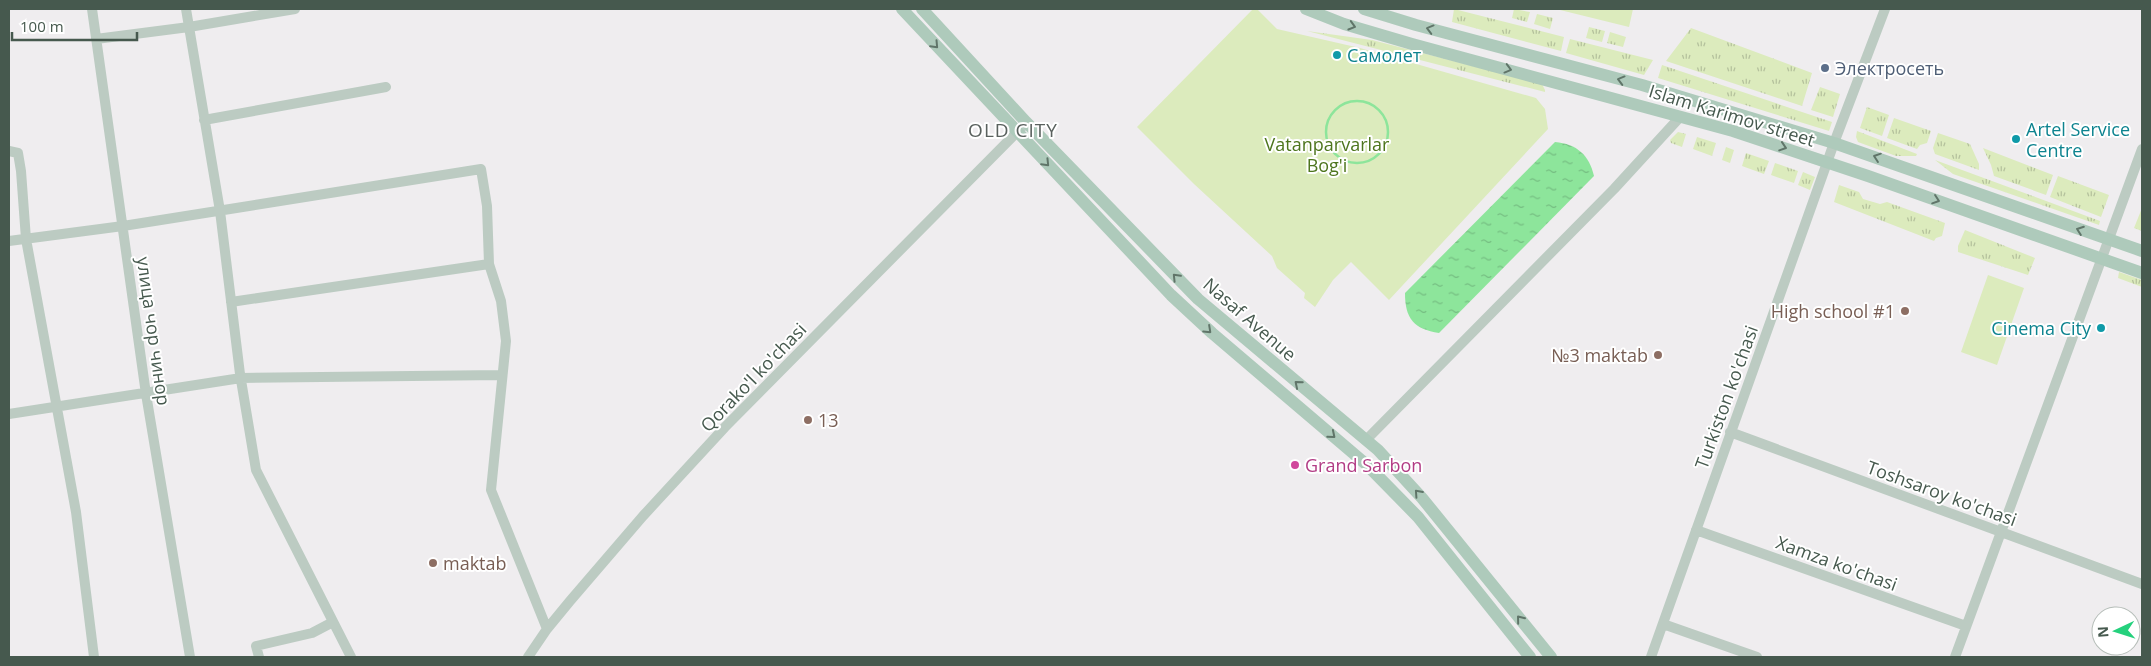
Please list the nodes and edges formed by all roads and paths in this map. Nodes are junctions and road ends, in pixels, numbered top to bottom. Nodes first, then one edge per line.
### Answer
1 (92, 9) edge
2 (186, 9) edge
3 (295, 9) edge
4 (902, 9) edge
5 (922, 9) edge
6 (1306, 9) edge
7 (1364, 9) edge
8 (1885, 9) edge
9 (189, 28) junction
10 (1457, 36) junction
11 (96, 39) junction
12 (1452, 54) junction
13 (386, 87) dead end
14 (1680, 117) junction
15 (204, 120) junction
16 (1026, 122) junction
17 (1016, 132) junction
18 (1834, 143) junction
19 (9, 150) edge
20 (2142, 150) edge
21 (1827, 162) junction
22 (220, 211) junction
23 (123, 226) junction
24 (26, 239) junction
25 (2109, 240) junction
26 (9, 241) edge
27 (2142, 251) edge
28 (2103, 258) junction
29 (489, 264) junction
30 (2142, 273) edge
31 (231, 302) junction
32 (502, 375) junction
33 (240, 378) junction
34 (146, 394) junction
35 (58, 407) junction
36 (9, 414) edge
37 (1730, 432) junction
38 (1366, 440) junction
39 (1696, 530) junction
40 (2001, 532) junction
41 (2142, 584) edge
42 (332, 622) junction
43 (1663, 624) junction
44 (1966, 626) junction
45 (547, 629) junction
46 (94, 657) edge
47 (190, 657) edge
48 (259, 657) edge
49 (351, 657) edge
50 (528, 657) edge
51 (1530, 657) edge
52 (1551, 657) edge
53 (1651, 657) edge
54 (1757, 657) edge
55 (1955, 657) edge

1 - 11 street, улица чор чинор
2 - 9 street
3 - 9 street
4 -> 17 main road, Nasaf Avenue
5 - 16 main road, Nasaf Avenue
6 -> 12 main road, Islam Karimov street
10 -> 7 main road, Islam Karimov street
8 - 18 street, Turkiston ko'chasi
9 - 11 street
9 - 15 street
10 - 12 main road
18 -> 10 main road, Islam Karimov street
11 - 23 street, улица чор чинор
12 -> 14 main road, Islam Karimov street
13 - 15 street
14 -> 21 main road, Islam Karimov street
14 - 38 street
15 - 22 street
16 - 17 street, Qorako'l ko'chasi
38 -> 16 main road, Nasaf Avenue
17 - 45 street, Qorako'l ko'chasi
17 -> 51 main road, Nasaf Avenue
18 - 21 street, Turkiston ko'chasi
25 -> 18 main road, Islam Karimov street
19 - 24 street
20 - 25 street
21 -> 28 main road, Islam Karimov street
21 - 37 street, Turkiston ko'chasi
22 - 23 street
22 - 29 street
22 - 31 street
23 - 24 street
23 - 34 street, улица чор чинор
24 - 26 street
24 - 35 street
25 - 27 main road, Islam Karimov street
25 - 28 street
28 - 30 main road, Islam Karimov street
28 - 40 street
29 - 31 street
29 - 32 street
31 - 33 street
32 - 33 street
32 - 45 street
33 - 34 street
33 - 42 street
34 - 35 street
34 - 47 street, улица чор чинор
35 - 36 street
35 - 46 street
37 - 39 street, Turkiston ko'chasi
37 - 40 street, Toshsaroy ko'chasi
52 -> 38 main road, Nasaf Avenue
39 - 43 street, Turkiston ko'chasi
39 - 44 street, Xamza ko'chasi
40 - 41 street, Toshsaroy ko'chasi
40 - 44 street
42 - 48 street
42 - 49 street
43 - 53 street, Turkiston ko'chasi
43 - 54 street
44 - 55 street
45 - 50 street, Qorako'l ko'chasi

